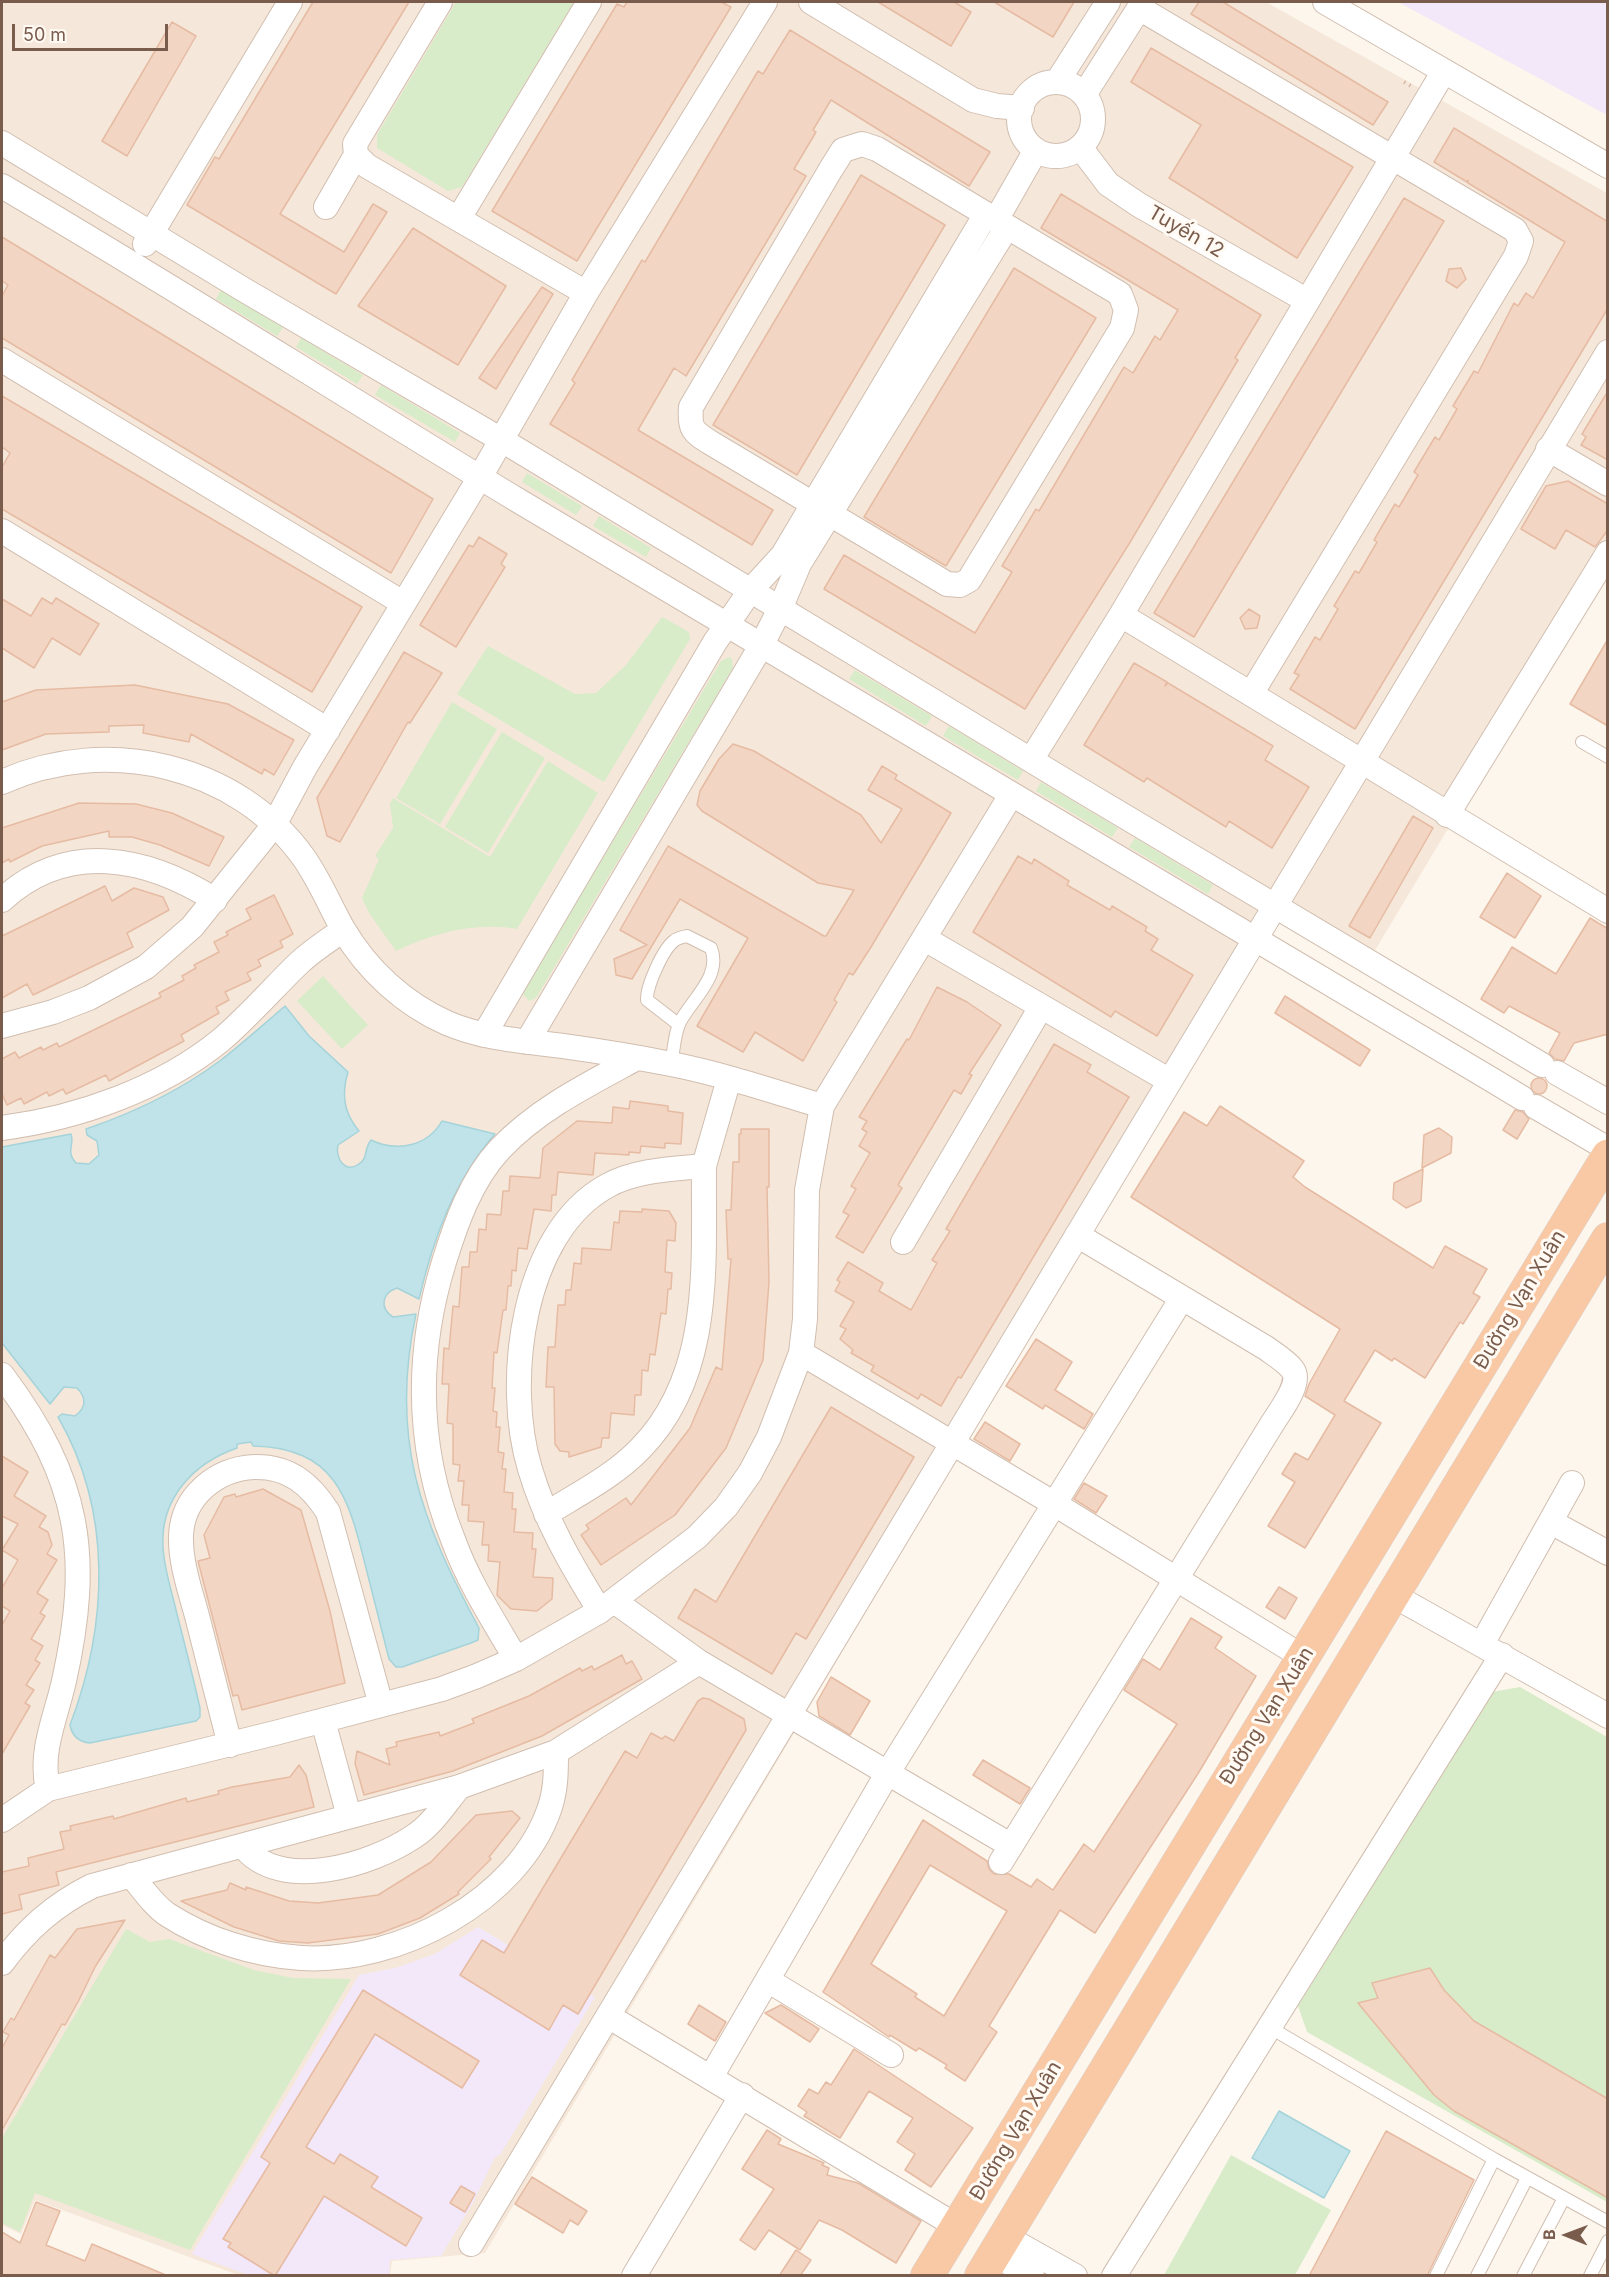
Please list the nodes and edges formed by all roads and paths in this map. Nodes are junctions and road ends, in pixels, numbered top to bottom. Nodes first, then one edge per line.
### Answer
1 (290, 2) edge
2 (440, 2) edge
3 (589, 2) edge
4 (765, 2) edge
5 (811, 2) edge
6 (1108, 2) edge
7 (1325, 2) edge
8 (1141, 5) edge
9 (1444, 71) junction
10 (1057, 82) junction
11 (1084, 95) junction
12 (1022, 108) junction
13 (2, 143) edge
14 (1080, 147) junction
15 (1036, 150) junction
16 (356, 155) junction
17 (1393, 158) junction
18 (1608, 166) edge
19 (2, 186) edge
20 (326, 207) dead end
21 (459, 218) junction
22 (996, 220) junction
23 (153, 232) junction
24 (134, 263) junction
25 (586, 293) junction
26 (1306, 300) junction
27 (1608, 352) edge
28 (2, 360) edge
29 (500, 439) junction
30 (1548, 449) junction
31 (480, 477) junction
32 (1608, 484) edge
33 (821, 509) junction
34 (2, 531) edge
35 (1608, 553) edge
36 (750, 591) junction
37 (403, 603) junction
38 (780, 609) junction
39 (1121, 615) junction
40 (726, 625) junction
41 (760, 646) junction
42 (1251, 694) junction
43 (328, 730) junction
44 (1582, 742) dead end
45 (1608, 757) edge
46 (1031, 760) junction
47 (1359, 761) junction
48 (2, 782) edge
49 (1011, 795) junction
50 (1448, 815) junction
51 (274, 825) junction
52 (2, 900) edge
53 (215, 900) junction
54 (1274, 906) junction
55 (1608, 911) edge
56 (344, 930) junction
57 (1256, 938) junction
58 (925, 939) junction
59 (1041, 1007) junction
60 (678, 1024) junction
61 (2, 1026) edge
62 (484, 1035) junction
63 (527, 1042) junction
64 (636, 1059) junction
65 (671, 1064) junction
66 (729, 1078) junction
67 (1170, 1081) junction
68 (1608, 1102) edge
69 (822, 1106) junction
70 (2, 1128) edge
71 (1608, 1149) edge
72 (1608, 1156) edge
73 (704, 1166) junction
74 (1077, 1235) junction
75 (1608, 1239) edge
76 (903, 1242) dead end
77 (1182, 1298) junction
78 (801, 1353) junction
79 (2, 1375) edge
80 (952, 1442) junction
81 (1572, 1483) dead end
82 (1053, 1503) junction
83 (546, 1514) junction
84 (1551, 1522) junction
85 (1608, 1553) edge
86 (1176, 1579) junction
87 (1391, 1594) junction
88 (607, 1606) junction
89 (1492, 1649) junction
90 (1303, 1657) junction
91 (516, 1659) junction
92 (699, 1662) junction
93 (381, 1705) junction
94 (788, 1715) junction
95 (1608, 1716) edge
96 (323, 1721) junction
97 (230, 1745) junction
98 (556, 1752) junction
99 (887, 1774) junction
100 (459, 1787) junction
101 (48, 1789) junction
102 (349, 1816) junction
103 (2, 1820) edge
104 (243, 1846) junction
105 (131, 1875) junction
106 (1154, 1901) junction
107 (1193, 1923) junction
108 (2, 1963) edge
109 (769, 1981) junction
110 (608, 2016) junction
111 (1269, 2027) junction
112 (891, 2055) dead end
113 (711, 2077) junction
114 (742, 2095) junction
115 (1494, 2159) junction
116 (1527, 2178) junction
117 (1564, 2198) junction
118 (1608, 2222) edge
119 (958, 2227) junction
120 (1607, 2243) edge
121 (471, 2244) dead end
122 (993, 2255) edge
123 (634, 2276) edge
124 (927, 2276) edge
125 (1032, 2276) edge
126 (1075, 2276) edge
127 (1114, 2276) edge
128 (1436, 2276) edge
129 (1477, 2276) edge
130 (1522, 2276) edge
131 (1590, 2276) edge

1 - 23 street
2 - 16 street
3 - 21 street
4 - 25 street
5 - 12 street
6 - 10 street
7 - 9 street
8 - 11 street
8 - 17 street
9 - 17 street
9 - 18 street
10 - 11 street
10 - 12 street
11 - 14 street
12 - 15 street
13 - 23 street
14 - 15 street
14 - 26 street, Tuyến 12
15 - 22 street
16 - 20 street
16 - 21 street
17 - 26 street
17 - 42 street
19 - 24 street
21 - 25 street
22 - 33 street
22 - 33 street
22 - 33 street
23 - 24 street
23 - 29 street
24 - 31 street
25 - 29 street
26 - 39 street
27 - 30 street
28 - 37 street
29 - 31 street
29 - 36 street
30 - 32 street
30 - 47 street
31 - 37 street
31 - 40 street
33 - 36 street
33 - 38 street
34 - 43 street
35 - 50 street
36 - 38 street
36 - 40 street
37 - 43 street
38 - 41 street
38 - 46 street
39 - 42 street
39 - 46 street
40 - 41 street
40 - 62 street
41 - 49 street
41 - 63 street
42 - 47 street
43 - 51 street
44 - 45 lane
46 - 54 street
47 - 50 street
47 - 54 street
48 - 51 street
49 - 57 street
49 - 58 street
50 - 55 street
51 - 53 street
51 - 56 street
52 - 53 street
53 - 61 street
54 - 57 street
54 - 68 street
56 - 62 street
56 - 70 street
57 - 67 street
57 - 71 street
58 - 59 street
58 - 69 street
59 - 67 street
59 - 76 street
60 - 60 lane
60 - 65 lane
62 - 63 street
63 - 64 street
64 - 65 street
64 - 91 street
65 - 66 street
66 - 69 street
66 - 73 street
67 - 74 street
69 - 78 street
72 - 90 highway, Đường Vạn Xuân
73 - 83 street
73 - 83 street
74 - 77 street
74 - 80 street
75 - 87 highway
77 - 82 street
77 - 86 street
78 - 80 street
78 - 88 street
79 - 101 street
80 - 82 street
80 - 94 street
81 - 84 street
82 - 86 street
82 - 99 street
83 - 88 street
84 - 85 street
84 - 89 street
86 - 90 street
86 - 99 street
87 - 89 street
87 - 107 highway
88 - 91 street
88 - 92 street
89 - 95 street
89 - 111 street
90 - 106 highway, Đường Vạn Xuân
91 - 93 street
92 - 94 street
92 - 98 street
93 - 96 street
93 - 97 street
94 - 99 street
94 - 110 street
96 - 97 street
96 - 102 street
97 - 101 street
98 - 100 street
98 - 105 street
99 - 109 street
100 - 102 street
100 - 104 street
101 - 103 street
102 - 104 street
104 - 105 street
105 - 108 street
106 - 107 highway
106 - 119 highway, Đường Vạn Xuân
107 - 122 highway
109 - 112 street
109 - 113 street
110 - 113 street
110 - 121 street
111 - 115 lane
111 - 127 street
113 - 114 street
114 - 119 street
114 - 123 street
115 - 116 lane
115 - 128 lane
116 - 117 lane
116 - 129 lane
117 - 118 lane
117 - 130 lane
119 - 124 highway, Đường Vạn Xuân
120 - 131 lane
122 - 125 street
122 - 126 street

